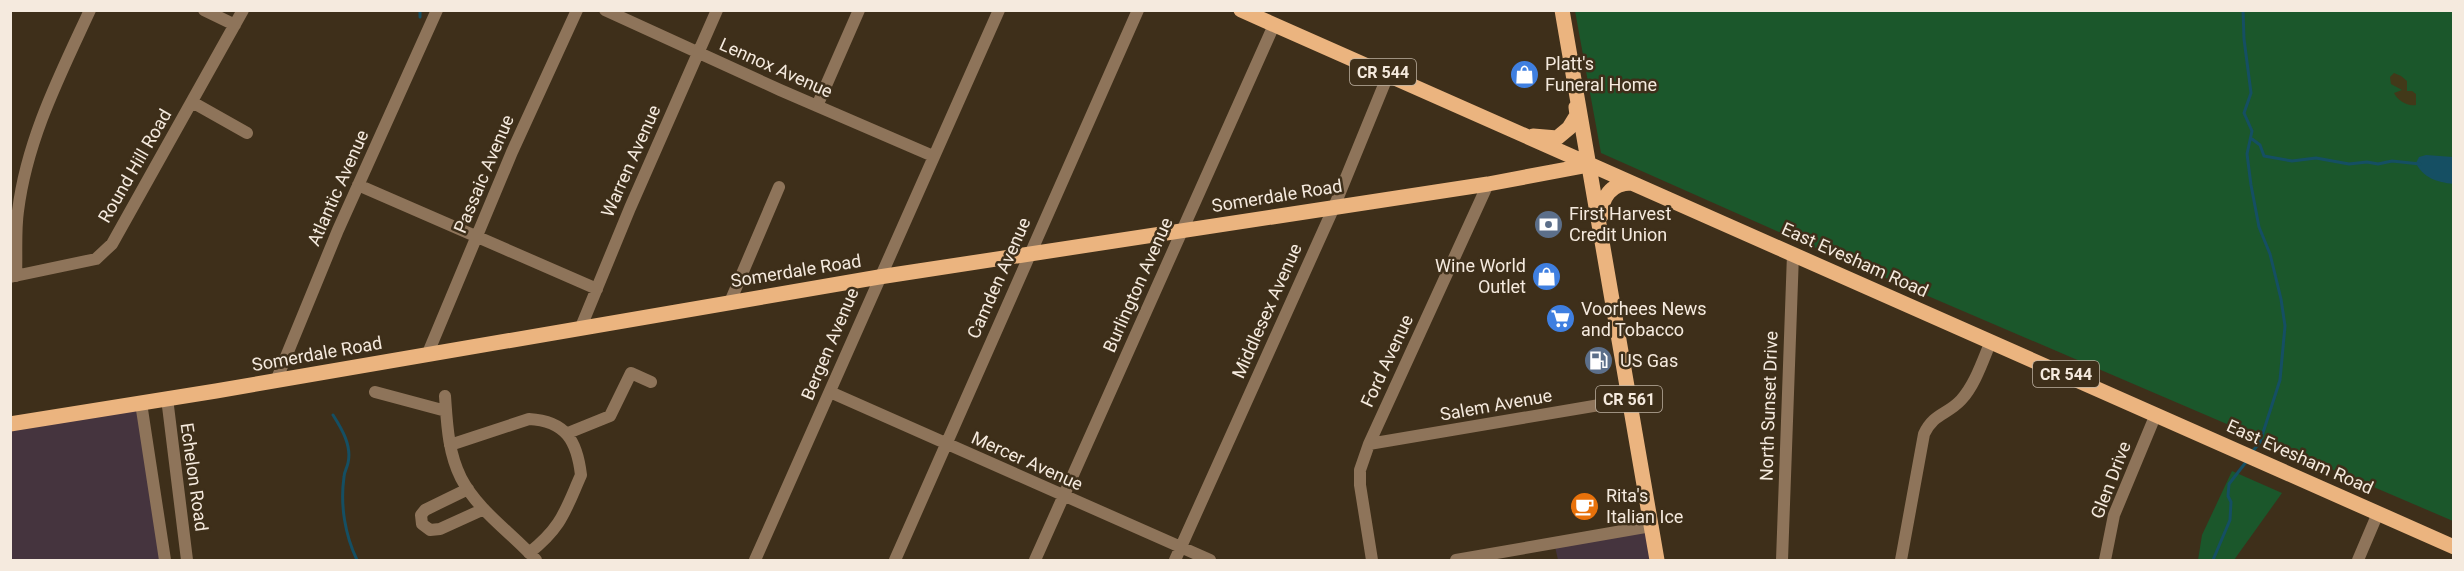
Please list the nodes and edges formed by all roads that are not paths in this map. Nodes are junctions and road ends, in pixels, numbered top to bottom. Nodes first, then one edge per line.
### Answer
1 (90, 10) edge
2 (204, 10) edge
3 (243, 10) edge
4 (437, 10) edge
5 (577, 10) edge
6 (605, 10) edge
7 (717, 10) edge
8 (859, 10) edge
9 (999, 10) edge
10 (1138, 10) edge
11 (1241, 10) edge
12 (1562, 10) edge
13 (235, 25) junction
14 (1274, 25) junction
15 (699, 52) junction
16 (1388, 75) junction
17 (192, 102) junction
18 (1578, 102) junction
19 (817, 106) junction
20 (247, 133) dead end
21 (1524, 136) junction
22 (933, 156) junction
23 (1589, 165) junction
24 (1631, 183) junction
25 (1488, 184) junction
26 (358, 185) junction
27 (779, 187) dead end
28 (1334, 207) junction
29 (1599, 219) junction
30 (1183, 231) junction
31 (477, 236) junction
32 (1029, 254) junction
33 (1793, 254) junction
34 (14, 276) edge
35 (879, 277) junction
36 (597, 289) junction
37 (730, 302) junction
38 (581, 327) junction
39 (1991, 341) junction
40 (428, 353) junction
41 (276, 381) junction
42 (651, 382) dead end
43 (375, 392) dead end
44 (830, 392) junction
45 (446, 396) dead end
46 (167, 398) junction
47 (1629, 400) junction
48 (141, 403) junction
49 (446, 411) junction
50 (2156, 414) junction
51 (10, 424) edge
52 (568, 433) junction
53 (1369, 444) junction
54 (450, 445) junction
55 (946, 445) junction
56 (468, 489) junction
57 (1063, 496) junction
58 (484, 509) junction
59 (2378, 513) junction
60 (1651, 526) junction
61 (2454, 547) edge
62 (1181, 548) junction
63 (533, 557) edge
64 (165, 561) edge
65 (187, 561) edge
66 (755, 561) edge
67 (895, 561) edge
68 (1035, 561) edge
69 (1175, 561) edge
70 (1210, 561) edge
71 (1372, 561) edge
72 (1456, 561) edge
73 (1657, 561) edge
74 (1782, 561) edge
75 (1901, 561) edge
76 (2105, 561) edge
77 (2358, 561) edge

1 - 34 street
2 - 13 street
3 - 13 street, Round Hill Road
4 - 26 street, Atlantic Avenue
5 - 31 street, Passaic Avenue
6 - 15 street, Lennox Avenue
7 - 15 street, Warren Avenue
8 - 19 street
9 - 22 street, Bergen Avenue
10 - 32 street, Camden Avenue
11 - 14 main road, East Evesham Road / CR 544
12 - 18 main road, CR 561
13 - 17 street, Round Hill Road
14 - 16 main road, East Evesham Road / CR 544
14 - 30 street, Burlington Avenue
15 - 19 street, Lennox Avenue
15 - 36 street, Warren Avenue
16 - 21 main road, East Evesham Road / CR 544
16 - 28 street, Middlesex Avenue
17 - 20 street
17 - 34 street, Round Hill Road
18 - 21 main road
18 - 23 main road, CR 561
19 - 22 street, Lennox Avenue
21 - 23 main road, East Evesham Road / CR 544
22 - 35 street, Bergen Avenue
23 - 24 main road, East Evesham Road / CR 544
23 - 25 main road, Somerdale Road
23 - 29 main road, CR 561
24 - 29 main road
24 - 33 main road, East Evesham Road / CR 544
25 - 28 main road, Somerdale Road
25 - 53 street, Ford Avenue
26 - 31 street
26 - 41 street, Atlantic Avenue
27 - 37 street
28 - 30 main road, Somerdale Road
28 - 62 street, Middlesex Avenue
29 - 47 main road, CR 561
30 - 32 main road, Somerdale Road
30 - 57 street, Burlington Avenue
31 - 36 street
31 - 40 street, Passaic Avenue
32 - 35 main road, Somerdale Road
32 - 55 street, Camden Avenue
33 - 39 main road, East Evesham Road / CR 544
33 - 74 street, North Sunset Drive
35 - 37 main road, Somerdale Road
35 - 44 street, Bergen Avenue
36 - 38 street, Warren Avenue
37 - 38 main road, Somerdale Road
38 - 40 main road, Somerdale Road
39 - 50 main road, East Evesham Road / CR 544
39 - 75 street
40 - 41 main road, Somerdale Road
41 - 46 main road, Somerdale Road
42 - 52 street
43 - 49 street
44 - 55 street, Mercer Avenue
44 - 66 street, Bergen Avenue
45 - 49 street
46 - 48 main road, Somerdale Road
46 - 65 street, Echelon Road
47 - 53 street, Salem Avenue
47 - 60 main road, CR 561
48 - 51 main road, Somerdale Road
48 - 64 street
49 - 54 street
50 - 59 main road, East Evesham Road / CR 544
50 - 76 street, Glen Drive
52 - 54 street
52 - 63 street
53 - 71 street, Ford Avenue
54 - 56 street
55 - 57 street, Mercer Avenue
55 - 67 street, Camden Avenue
56 - 58 street
56 - 58 street
57 - 62 street, Mercer Avenue
57 - 68 street, Burlington Avenue
58 - 63 street
59 - 61 main road, East Evesham Road / CR 544
59 - 77 street
60 - 72 street
60 - 73 main road, CR 561
62 - 69 street, Middlesex Avenue
62 - 70 street, Mercer Avenue

